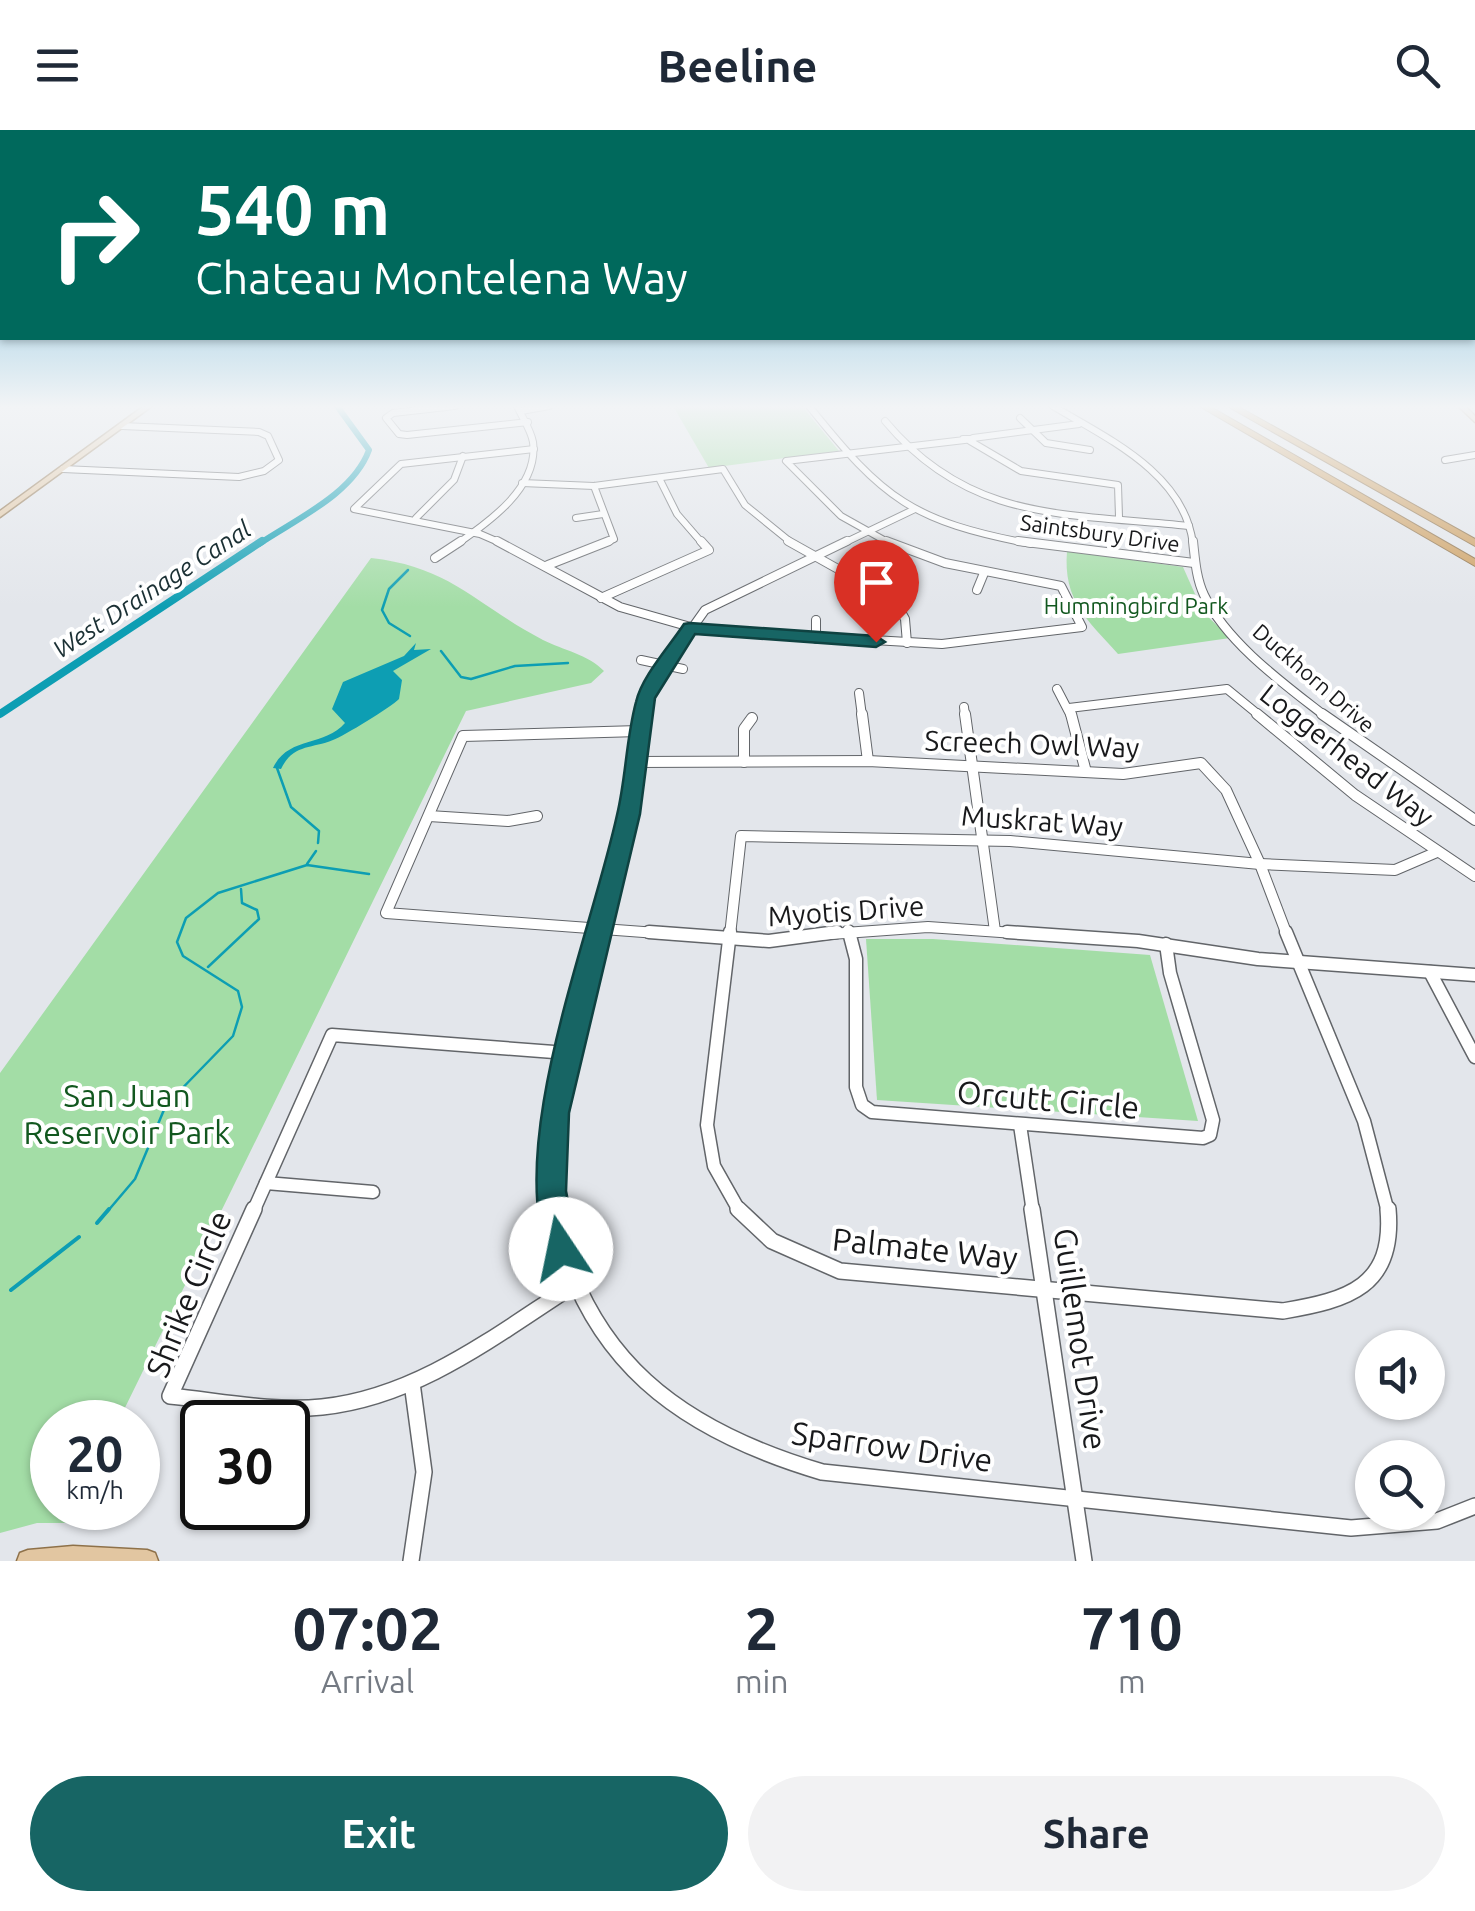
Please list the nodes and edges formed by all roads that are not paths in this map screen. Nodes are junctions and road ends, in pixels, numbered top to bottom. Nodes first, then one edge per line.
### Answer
1 (59, 473) edge
2 (145, 473) edge
3 (251, 473) edge
4 (390, 473) edge
5 (456, 473) edge
6 (526, 473) edge
7 (701, 473) edge
8 (725, 473) edge
9 (795, 473) edge
10 (866, 473) edge
11 (938, 473) edge
12 (1024, 473) edge
13 (1148, 473) edge
14 (1319, 473) edge
15 (1351, 473) edge
16 (659, 478) junction
17 (522, 483) junction
18 (594, 486) junction
19 (915, 509) junction
20 (602, 514) junction
21 (0, 515) edge
22 (1118, 517) junction
23 (416, 518) junction
24 (576, 518) dead end
25 (1189, 526) junction
26 (474, 532) junction
27 (864, 532) junction
28 (1475, 543) edge
29 (812, 557) junction
30 (434, 558) dead end
31 (1475, 563) edge
32 (1194, 564) junction
33 (548, 565) junction
34 (984, 573) junction
35 (977, 590) dead end
36 (602, 598) junction
37 (816, 620) dead end
38 (690, 628) junction
39 (816, 639) junction
40 (907, 643) junction
41 (642, 660) dead end
42 (666, 666) junction
43 (683, 669) dead end
44 (1057, 688) dead end
45 (859, 693) dead end
46 (964, 707) dead end
47 (1069, 708) junction
48 (752, 718) dead end
49 (639, 730) junction
50 (868, 761) junction
51 (636, 762) junction
52 (744, 762) junction
53 (970, 766) junction
54 (1086, 772) junction
55 (429, 816) junction
56 (537, 816) dead end
57 (1475, 820) edge
58 (982, 840) junction
59 (1437, 852) junction
60 (1257, 863) junction
61 (1475, 876) edge
62 (601, 929) junction
63 (848, 930) junction
64 (995, 931) junction
65 (730, 938) junction
66 (1166, 944) junction
67 (1299, 963) junction
68 (1430, 972) junction
69 (1475, 975) edge
70 (567, 1053) junction
71 (1475, 1057) edge
72 (1020, 1125) junction
73 (266, 1183) junction
74 (373, 1192) dead end
75 (574, 1284) junction
76 (1046, 1290) junction
77 (412, 1383) junction
78 (1075, 1500) junction
79 (1475, 1506) edge
80 (28, 1561) edge
81 (147, 1561) edge
82 (411, 1561) edge
83 (1084, 1561) edge

1 - 21 main road
2 - 3 street
4 - 23 street
5 - 23 street
6 - 17 street
7 - 16 street
8 - 29 street
9 - 27 street
10 - 19 street, Saintsbury Drive
11 - 22 street
12 - 22 street
13 - 25 street, Duckhorn Drive
14 - 31 highway
15 - 28 highway
16 - 18 street
16 - 36 street
17 - 18 street
17 - 26 street
18 - 20 street
19 - 27 street, Sparrow Drive
19 - 32 street, Saintsbury Drive
20 - 24 street
20 - 33 street
22 - 25 street
23 - 26 street
25 - 32 street, Duckhorn Drive
26 - 30 street
26 - 33 street
27 - 29 street, Sparrow Drive
27 - 34 street
29 - 38 street, Sparrow Drive
29 - 40 street
32 - 57 street, Duckhorn Drive
33 - 36 street
34 - 35 street
34 - 40 street
36 - 38 street
37 - 39 street
38 - 39 street
38 - 42 street, Sparrow Drive
39 - 40 street
41 - 42 street
42 - 43 street
42 - 49 street, Sparrow Drive
44 - 47 street
45 - 50 street
46 - 53 street
47 - 54 street
47 - 59 street, Loggerhead Way
48 - 52 street
49 - 51 street, Sparrow Drive
49 - 55 street
50 - 52 street, Screech Owl Way
50 - 53 street, Screech Owl Way
51 - 52 street, Screech Owl Way
51 - 62 street, Sparrow Drive
53 - 54 street, Screech Owl Way
53 - 58 street
54 - 60 street, Screech Owl Way
55 - 56 street
55 - 62 street, Myotis Drive
58 - 60 street, Muskrat Way
58 - 64 street
58 - 65 street, Muskrat Way
59 - 60 street, Muskrat Way
59 - 61 street, Loggerhead Way
60 - 67 street, Screech Owl Way
62 - 65 street, Myotis Drive
62 - 70 street, Sparrow Drive
63 - 64 street, Myotis Drive
63 - 65 street, Myotis Drive
63 - 72 street, Orcutt Circle
64 - 66 street, Myotis Drive
65 - 76 street, Palmate Way
66 - 67 street, Myotis Drive
66 - 72 street, Orcutt Circle
67 - 68 street, Myotis Drive
67 - 76 street, Palmate Way
68 - 69 street, Myotis Drive
68 - 71 street
70 - 73 street, Shrike Circle
70 - 75 street, Sparrow Drive
72 - 76 street, Guillemot Drive
73 - 74 street
73 - 77 street, Shrike Circle
75 - 77 street, Shrike Circle
75 - 78 street, Sparrow Drive
76 - 78 street, Guillemot Drive
77 - 82 street
78 - 79 street, Sparrow Drive
78 - 83 street, Guillemot Drive
80 - 81 main road

